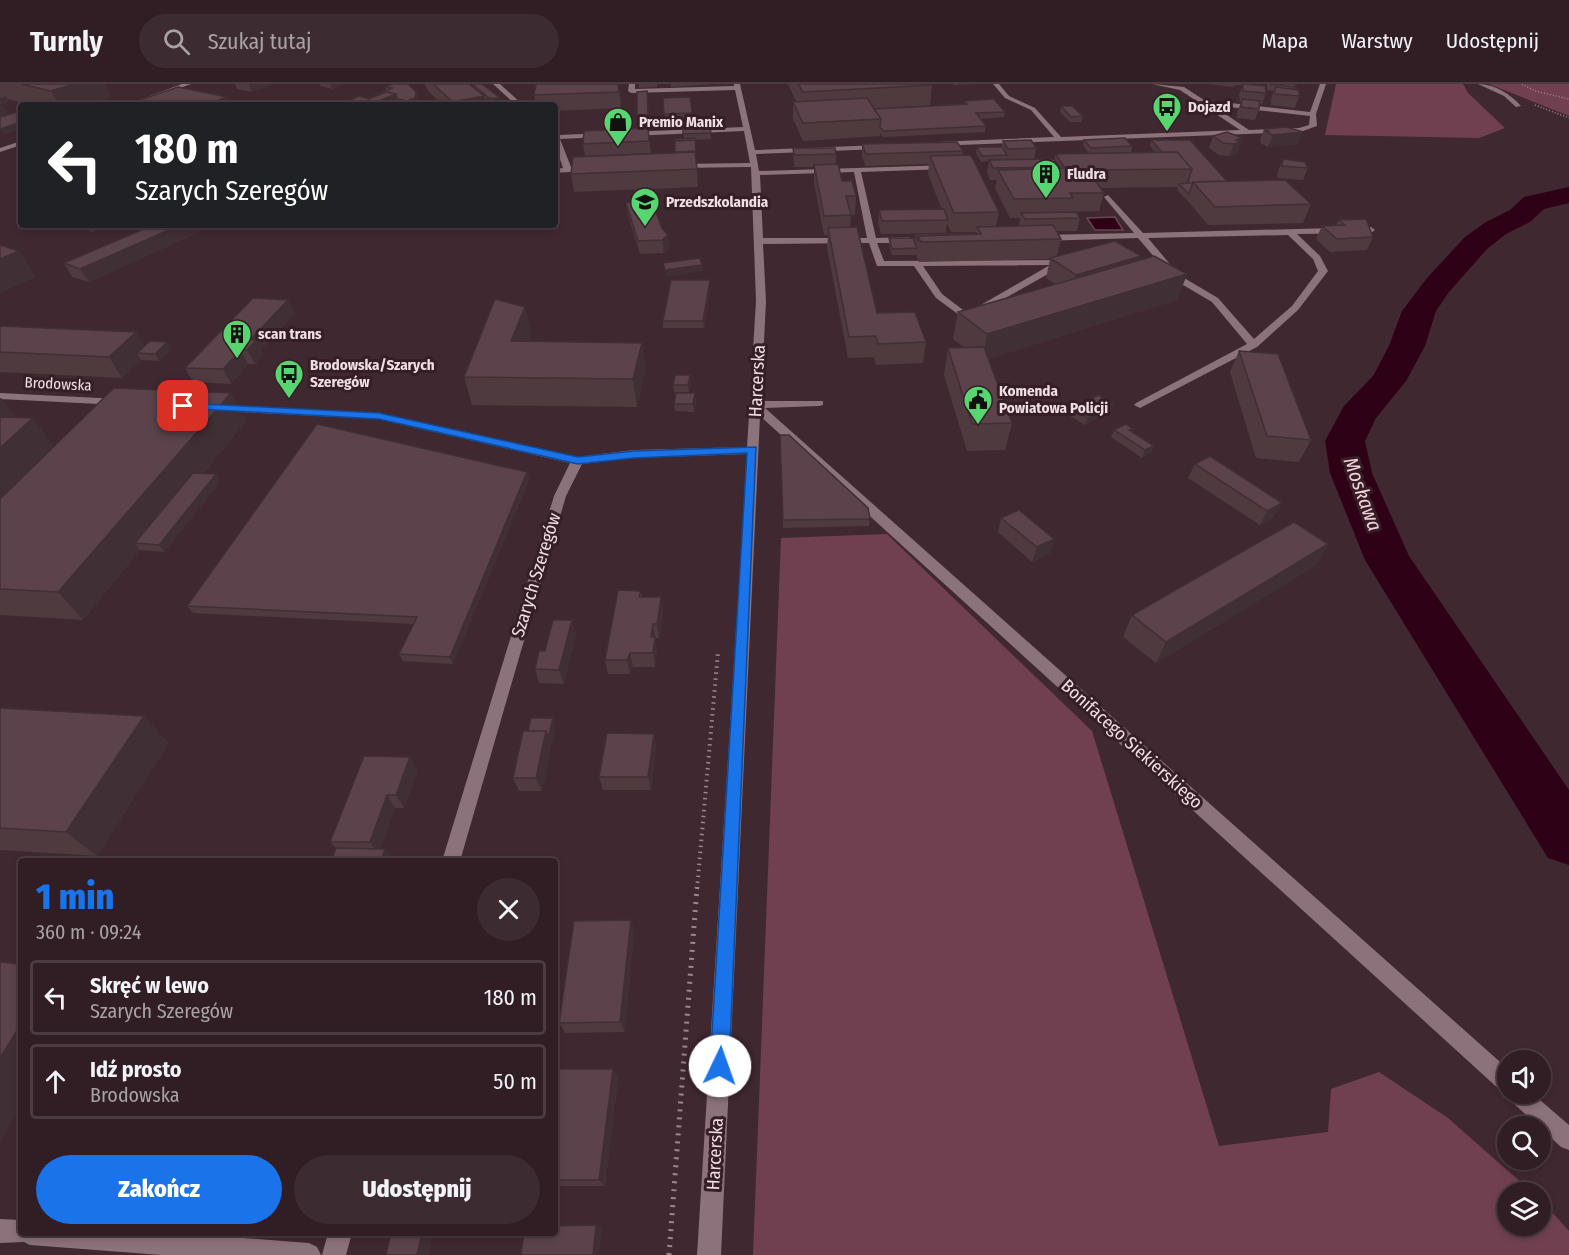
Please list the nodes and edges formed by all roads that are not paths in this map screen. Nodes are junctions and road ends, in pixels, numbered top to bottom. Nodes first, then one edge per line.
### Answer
1 (188, 84) edge
2 (496, 84) edge
3 (632, 84) edge
4 (996, 84) edge
5 (1155, 84) edge
6 (1323, 84) edge
7 (1481, 84) edge
8 (738, 86) edge
9 (137, 102) edge
10 (517, 102) edge
11 (1203, 102) junction
12 (1518, 106) dead end
13 (1313, 114) junction
14 (747, 129) junction
15 (1247, 132) junction
16 (625, 134) edge
17 (614, 135) edge
18 (558, 136) edge
19 (1059, 139) junction
20 (558, 142) edge
21 (18, 144) edge
22 (929, 144) edge
23 (893, 146) edge
24 (0, 150) edge
25 (752, 152) junction
26 (673, 166) edge
27 (602, 167) edge
28 (962, 167) edge
29 (567, 168) junction
30 (755, 169) junction
31 (558, 170) edge
32 (857, 170) junction
33 (1108, 197) dead end
34 (1371, 230) edge
35 (1289, 231) junction
36 (1141, 235) junction
37 (1080, 237) junction
38 (1034, 238) edge
39 (872, 240) junction
40 (918, 240) edge
41 (759, 241) junction
42 (1090, 250) edge
43 (1074, 260) edge
44 (1063, 262) junction
45 (918, 265) junction
46 (1253, 345) junction
47 (0, 396) edge
48 (132, 403) edge
49 (819, 403) dead end
50 (755, 405) junction
51 (1140, 405) dead end
52 (203, 407) edge
53 (753, 450) junction
54 (578, 461) junction
55 (452, 858) edge
56 (1497, 1074) edge
57 (1529, 1104) edge
58 (1569, 1139) edge
59 (0, 1231) edge
60 (18, 1232) edge
61 (68, 1236) edge
62 (339, 1236) edge
63 (309, 1255) edge
64 (334, 1255) edge
65 (709, 1255) edge

1 - 9 street
2 - 10 street
3 - 8 street
4 - 19 street
5 - 11 street
6 - 13 street
7 - 12 street
8 - 14 street, Harcerska
11 - 13 street
11 - 15 street
13 - 15 street
14 - 16 street
14 - 25 street, Harcerska
15 - 19 street
17 - 18 street
19 - 22 street
20 - 29 street
21 - 24 street
23 - 25 street
25 - 30 street, Harcerska
26 - 30 street
27 - 29 street
28 - 32 street
29 - 31 street
30 - 32 street
30 - 41 street, Harcerska
32 - 39 street
33 - 36 street
34 - 35 street
35 - 36 street
35 - 46 street
36 - 37 street
36 - 46 street
37 - 38 street
37 - 42 street
39 - 40 street
39 - 41 street
39 - 45 street
41 - 50 street, Harcerska
43 - 44 street
44 - 45 street
44 - 45 street
46 - 51 street
47 - 48 street, Brodowska
49 - 50 street
50 - 53 street, Harcerska
50 - 56 street, Bonifacego Siekierskiego
52 - 54 street
53 - 54 street
53 - 65 street, Harcerska
54 - 55 street, Szarych Szeregów
57 - 58 street
59 - 60 street
61 - 63 street
62 - 64 street

